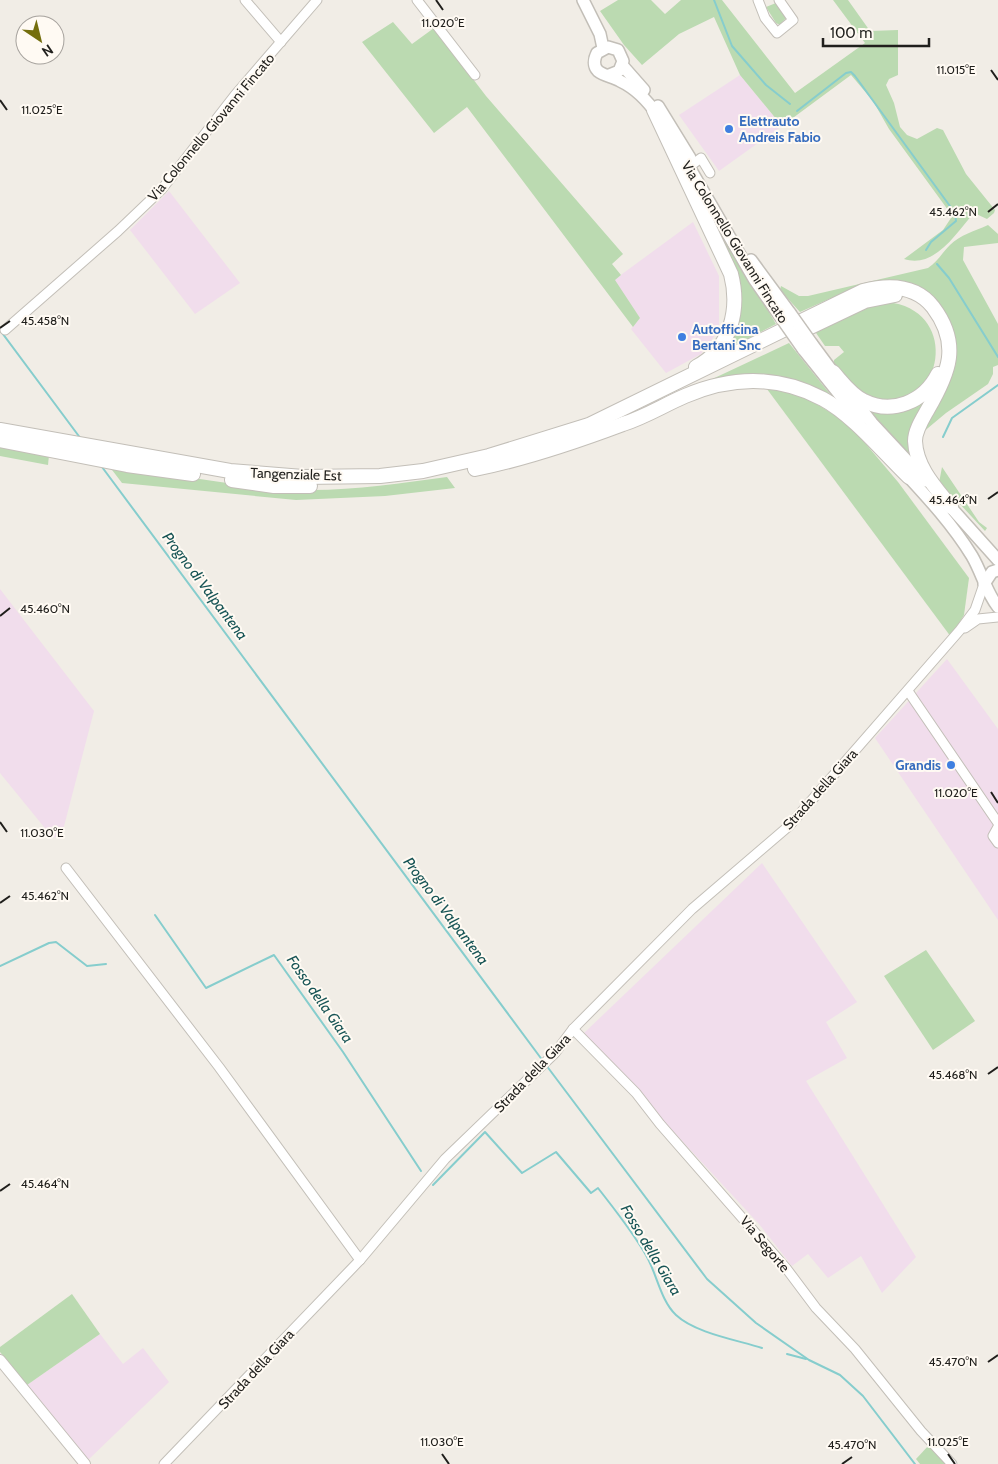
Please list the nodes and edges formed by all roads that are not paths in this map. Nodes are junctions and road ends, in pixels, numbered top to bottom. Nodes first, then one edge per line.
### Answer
1 (245, 0) edge
2 (317, 0) edge
3 (418, 0) edge
4 (583, 0) edge
5 (758, 0) edge
6 (779, 0) edge
7 (281, 42) junction
8 (603, 48) junction
9 (622, 66) junction
10 (475, 75) dead end
11 (609, 76) junction
12 (654, 110) junction
13 (693, 164) junction
14 (710, 173) dead end
15 (786, 316) junction
16 (6, 328) dead end
17 (808, 346) junction
18 (832, 372) junction
19 (589, 425) junction
20 (0, 430) edge
21 (0, 440) edge
22 (580, 440) junction
23 (909, 478) junction
24 (951, 507) junction
25 (998, 560) edge
26 (998, 570) edge
27 (984, 584) junction
28 (998, 607) edge
29 (998, 617) edge
30 (960, 630) junction
31 (908, 691) junction
32 (998, 823) edge
33 (998, 827) edge
34 (998, 843) edge
35 (66, 868) dead end
36 (574, 1029) junction
37 (360, 1260) junction
38 (0, 1360) edge
39 (86, 1464) edge
40 (164, 1464) edge
41 (952, 1464) edge

1 - 7 street
2 - 7 street, Via Colonnello Giovanni Fincato
3 - 10 street
4 - 8 main road
5 - 6 street
7 - 16 street, Via Colonnello Giovanni Fincato
8 - 9 main road, Via Colonnello Giovanni Fincato
8 - 11 main road, Via Colonnello Giovanni Fincato
9 - 11 main road
9 - 13 main road, Via Colonnello Giovanni Fincato
11 - 12 main road, Via Colonnello Giovanni Fincato
12 - 15 main road, Via Colonnello Giovanni Fincato
12 - 19 highway
13 - 14 street
13 - 15 main road, Via Colonnello Giovanni Fincato
15 - 17 main road, Via Colonnello Giovanni Fincato, bridge
17 - 18 main road, Via Colonnello Giovanni Fincato
17 - 23 main road, Via Colonnello Giovanni Fincato
18 - 22 highway
18 - 24 main road, Via Colonnello Giovanni Fincato
19 - 20 highway, Tangenziale Est
19 - 24 highway
21 - 22 highway, Tangenziale Est
22 - 23 highway
23 - 27 main road, Via Colonnello Giovanni Fincato
24 - 25 main road, Via Colonnello Giovanni Fincato
26 - 27 main road
27 - 28 main road, Via Colonnello Giovanni Fincato
27 - 30 street, Strada della Giara
29 - 30 street, Strada della Giara
30 - 31 street, Strada della Giara
31 - 32 street
31 - 36 street, Strada della Giara
33 - 34 street
35 - 37 street
36 - 37 street, Strada della Giara
36 - 41 street, Via Segorte
37 - 40 street, Strada della Giara
38 - 39 street

